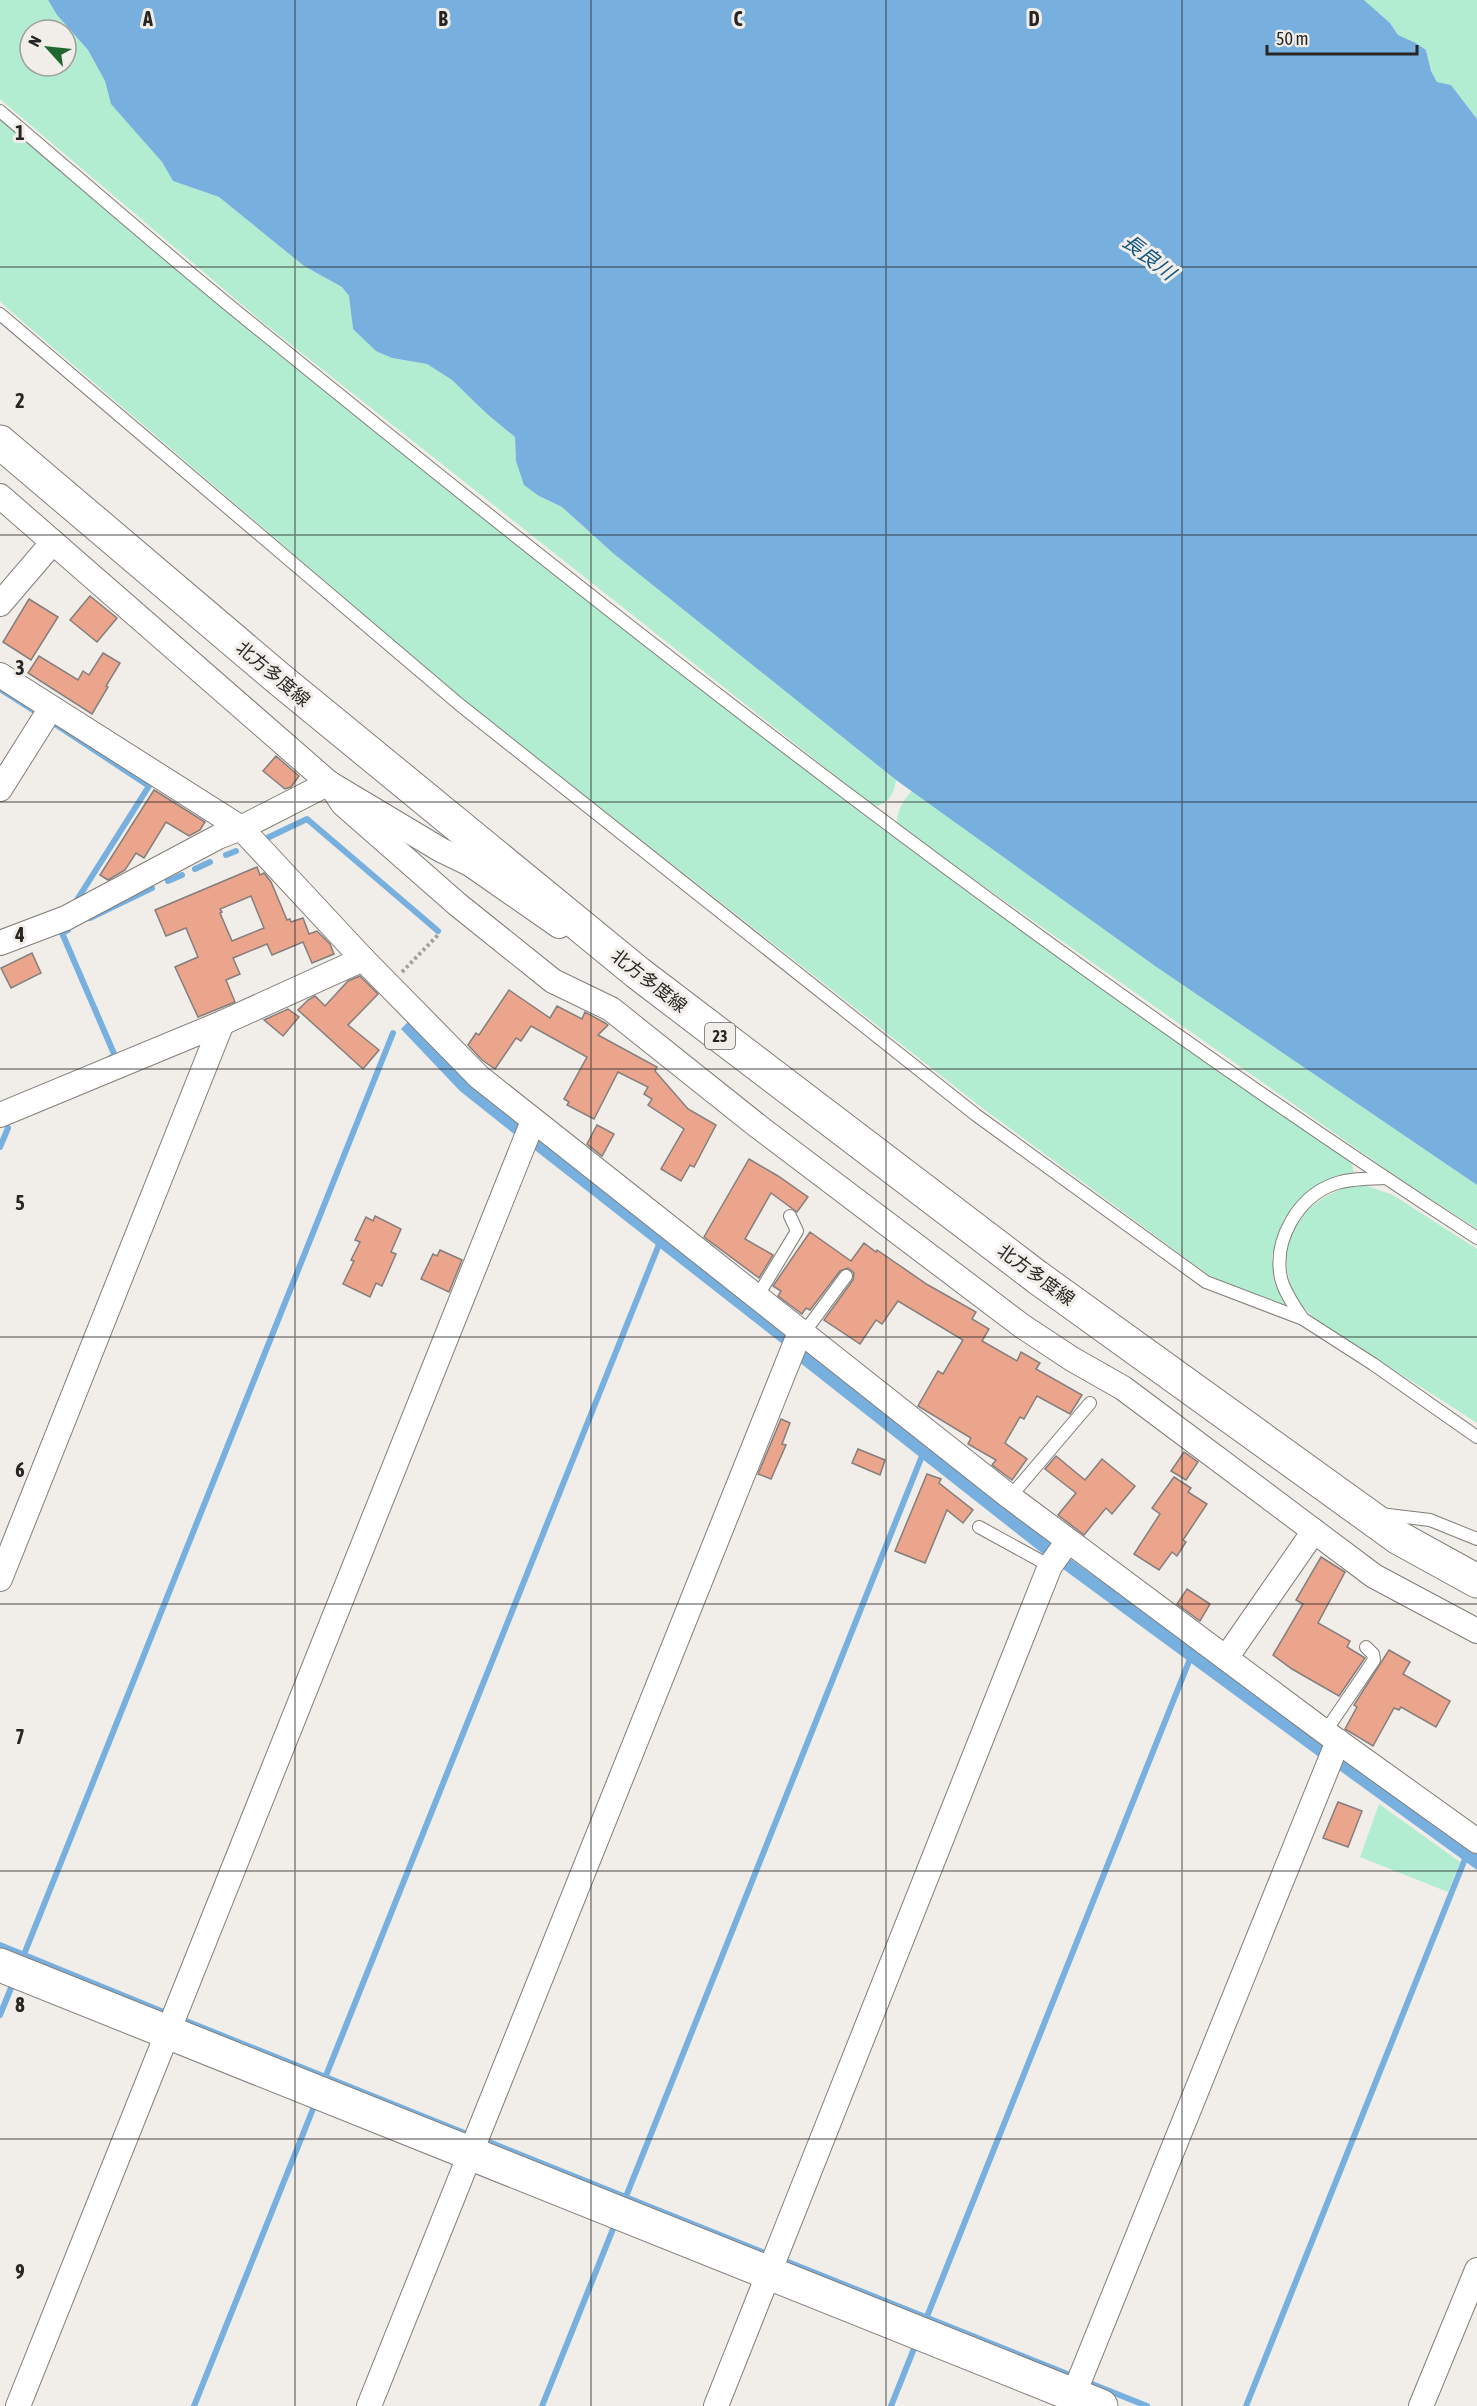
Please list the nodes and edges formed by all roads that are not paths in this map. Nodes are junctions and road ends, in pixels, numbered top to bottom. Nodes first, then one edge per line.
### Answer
1 (0, 111) edge
2 (0, 314) edge
3 (0, 442) edge
4 (0, 496) edge
5 (53, 542) junction
6 (0, 604) edge
7 (0, 675) edge
8 (51, 708) junction
9 (329, 783) junction
10 (0, 789) edge
11 (241, 828) junction
12 (0, 943) edge
13 (363, 959) junction
14 (638, 973) junction
15 (222, 1023) junction
16 (0, 1115) edge
17 (533, 1121) junction
18 (1385, 1178) junction
19 (790, 1216) dead end
20 (1477, 1238) edge
21 (846, 1276) dead end
22 (757, 1298) junction
23 (1303, 1319) junction
24 (802, 1333) junction
25 (1090, 1403) dead end
26 (1477, 1437) edge
27 (1010, 1497) junction
28 (1365, 1512) junction
29 (978, 1527) dead end
30 (1314, 1531) junction
31 (1477, 1539) edge
32 (1068, 1541) junction
33 (1050, 1566) junction
34 (0, 1579) edge
35 (1477, 1581) edge
36 (1477, 1631) edge
37 (1366, 1647) dead end
38 (1226, 1658) junction
39 (1331, 1736) junction
40 (1477, 1841) edge
41 (0, 1965) edge
42 (168, 2032) junction
43 (471, 2153) junction
44 (1477, 2270) edge
45 (769, 2273) junction
46 (1081, 2402) edge
47 (18, 2406) edge
48 (369, 2406) edge
49 (716, 2406) edge
50 (1421, 2406) edge

1 - 18 lane
2 - 23 lane
3 - 14 main road, 北方多度線 / 23
4 - 5 street
5 - 6 street
5 - 9 street
7 - 8 street
8 - 10 street
8 - 11 street
9 - 11 street
9 - 14 street
9 - 30 street
11 - 12 street
11 - 13 street
13 - 15 street
13 - 17 street
14 - 28 main road, 北方多度線 / 23
15 - 16 street
15 - 34 street
17 - 22 street
17 - 42 street
18 - 20 lane
18 - 23 lane
19 - 22 lane
21 - 24 lane
22 - 24 street
23 - 26 lane
24 - 27 street
24 - 43 street
25 - 27 lane
27 - 32 street
28 - 31 lane
28 - 35 main road, 北方多度線 / 23
29 - 33 lane
30 - 36 street
30 - 38 street
32 - 33 street
32 - 38 street
33 - 45 street
37 - 39 lane
38 - 39 street
39 - 40 street
39 - 46 street
41 - 42 main road
42 - 43 main road
42 - 47 street
43 - 45 main road
43 - 48 street
44 - 50 street
45 - 46 main road
45 - 49 street

